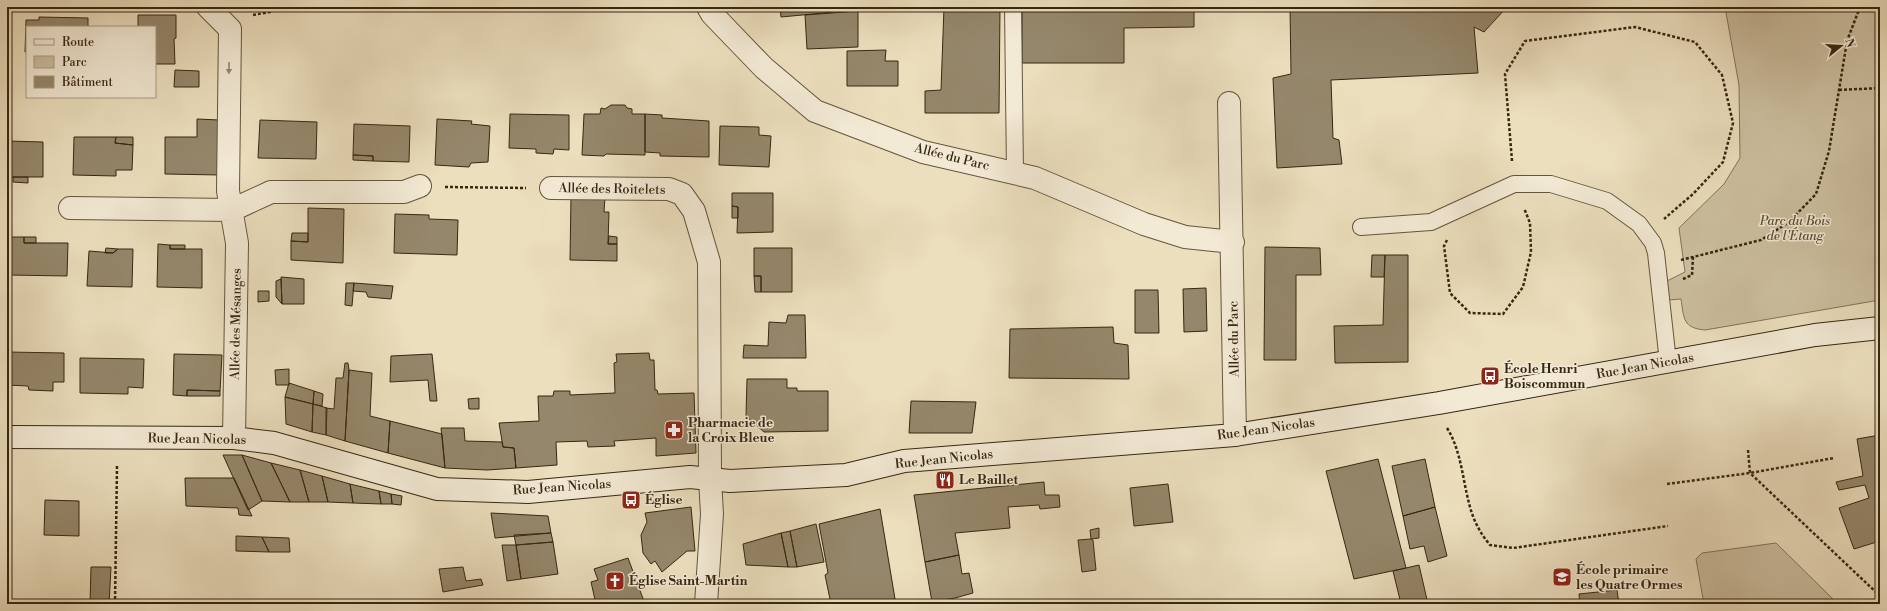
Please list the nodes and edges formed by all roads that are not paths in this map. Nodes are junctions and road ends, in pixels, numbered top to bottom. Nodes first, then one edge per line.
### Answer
1 (208, 7) edge
2 (708, 7) edge
3 (1013, 7) edge
4 (1229, 103) dead end
5 (1015, 173) junction
6 (420, 186) road end
7 (551, 188) road end
8 (70, 208) dead end
9 (232, 210) junction
10 (1361, 227) dead end
11 (1232, 242) junction
12 (1880, 328) edge
13 (1668, 362) junction
14 (1235, 435) junction
15 (7, 437) edge
16 (234, 438) junction
17 (710, 479) junction
18 (706, 604) edge

1 -> 9 street, Allée des Mésanges
2 - 5 street, Allée du Parc
3 - 5 lane
4 - 11 street, Allée du Parc
5 - 11 street, Allée du Parc
6 - 9 street
7 - 17 street, Allée des Roitelets
8 - 9 street
9 - 16 street, Allée des Mésanges
10 - 13 lane
11 - 14 street, Allée du Parc
12 - 13 street, Rue Jean Nicolas
13 - 14 street, Rue Jean Nicolas
14 - 17 street, Rue Jean Nicolas
15 - 16 street, Rue Jean Nicolas
16 - 17 street, Rue Jean Nicolas
17 - 18 street, Allée des Roitelets

